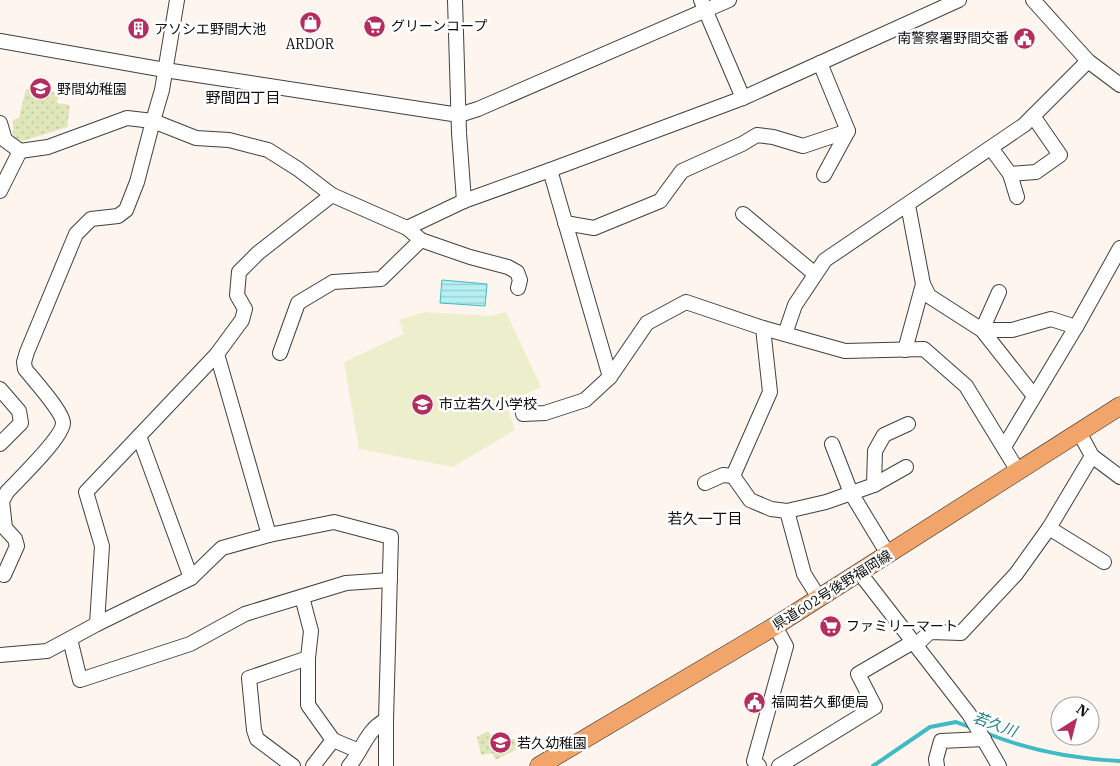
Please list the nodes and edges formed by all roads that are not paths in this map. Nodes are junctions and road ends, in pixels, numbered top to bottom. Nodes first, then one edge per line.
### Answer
1 (177, 0) edge
2 (455, 0) edge
3 (730, 0) edge
4 (959, 0) edge
5 (1033, 0) edge
6 (704, 5) edge
7 (0, 40) edge
8 (1088, 61) junction
9 (820, 63) junction
10 (165, 70) junction
11 (1120, 85) edge
12 (743, 98) junction
13 (459, 115) junction
14 (1033, 116) junction
15 (153, 121) junction
16 (0, 123) edge
17 (848, 131) junction
18 (991, 148) junction
19 (20, 151) junction
20 (550, 170) junction
21 (1010, 174) junction
22 (824, 175) dead end
23 (0, 191) edge
24 (332, 196) junction
25 (1017, 197) dead end
26 (464, 201) junction
27 (908, 205) junction
28 (742, 214) dead end
29 (565, 223) junction
30 (407, 228) junction
31 (421, 240) junction
32 (1120, 248) edge
33 (815, 274) junction
34 (923, 284) junction
35 (518, 288) dead end
36 (1000, 292) dead end
37 (1076, 327) junction
38 (763, 328) junction
39 (982, 330) junction
40 (785, 334) junction
41 (905, 350) junction
42 (280, 353) dead end
43 (217, 354) junction
44 (610, 377) junction
45 (0, 389) edge
46 (1034, 396) junction
47 (1120, 406) edge
48 (524, 414) dead end
49 (908, 424) dead end
50 (1079, 432) junction
51 (139, 436) junction
52 (0, 444) edge
53 (832, 444) dead end
54 (1004, 447) junction
55 (1092, 456) junction
56 (906, 467) dead end
57 (1018, 471) junction
58 (733, 476) junction
59 (1120, 477) edge
60 (706, 483) dead end
61 (874, 485) junction
62 (850, 493) junction
63 (787, 512) junction
64 (1049, 528) junction
65 (269, 535) junction
66 (888, 554) junction
67 (1104, 562) dead end
68 (859, 572) junction
69 (4, 575) dead end
70 (191, 578) junction
71 (390, 580) junction
72 (302, 597) junction
73 (819, 598) junction
74 (97, 624) junction
75 (774, 626) junction
76 (70, 639) junction
77 (915, 643) junction
78 (0, 655) edge
79 (308, 658) junction
80 (386, 720) junction
81 (984, 739) junction
82 (333, 740) junction
83 (359, 751) junction
84 (753, 764) edge
85 (293, 766) edge
86 (313, 766) edge
87 (349, 766) edge
88 (386, 766) edge
89 (539, 766) edge
90 (779, 766) edge
91 (937, 766) edge
92 (999, 766) edge

1 - 10 street
2 - 13 street
3 - 6 street
4 - 9 street
5 - 8 street
6 - 12 street
6 - 13 street
7 - 10 street
8 - 11 street
8 - 14 street
9 - 12 street
9 - 17 street
10 - 13 street
10 - 15 street
12 - 20 street
13 - 26 street
14 - 18 street
14 - 21 street
15 - 19 street
15 - 24 street
15 - 69 street
16 - 19 street
17 - 22 street
17 - 29 street
18 - 21 street
18 - 27 street
19 - 23 street
20 - 26 street
20 - 29 street
21 - 25 street
24 - 30 street
24 - 43 street
26 - 30 street
27 - 33 street
27 - 34 street
28 - 33 street
29 - 44 street
30 - 31 street
31 - 35 street
31 - 42 street
32 - 37 street
33 - 40 street
34 - 39 street
34 - 41 street
36 - 39 street
37 - 39 street
37 - 46 street
38 - 40 street
38 - 44 street
38 - 58 street
39 - 46 street
40 - 41 street
41 - 54 street
43 - 51 street
43 - 65 street
44 - 48 street
45 - 52 street
46 - 54 street
47 - 50 main road, 県道602号後野福岡線
49 - 61 street
50 - 55 street
50 - 57 main road, 県道602号後野福岡線
51 - 70 street
51 - 74 street
53 - 62 street
54 - 57 street
55 - 59 street
55 - 64 street
56 - 61 street
57 - 66 main road, 県道602号後野福岡線
58 - 60 street
58 - 63 street
61 - 62 street
62 - 63 street
62 - 66 street
63 - 73 street
64 - 67 street
64 - 77 street
65 - 70 street
65 - 71 street
66 - 68 main road, 県道602号後野福岡線
68 - 73 main road, 県道602号後野福岡線
68 - 77 street
70 - 74 street
71 - 72 street
71 - 80 street
72 - 76 street
72 - 79 street
73 - 75 main road, 県道602号後野福岡線
74 - 76 street
75 - 84 street
75 - 89 main road, 県道602号後野福岡線
76 - 78 street
77 - 81 street
77 - 90 street
79 - 82 street
79 - 85 street
80 - 83 street
80 - 88 street
81 - 91 street
81 - 92 street
82 - 83 street
82 - 86 street
83 - 87 street

